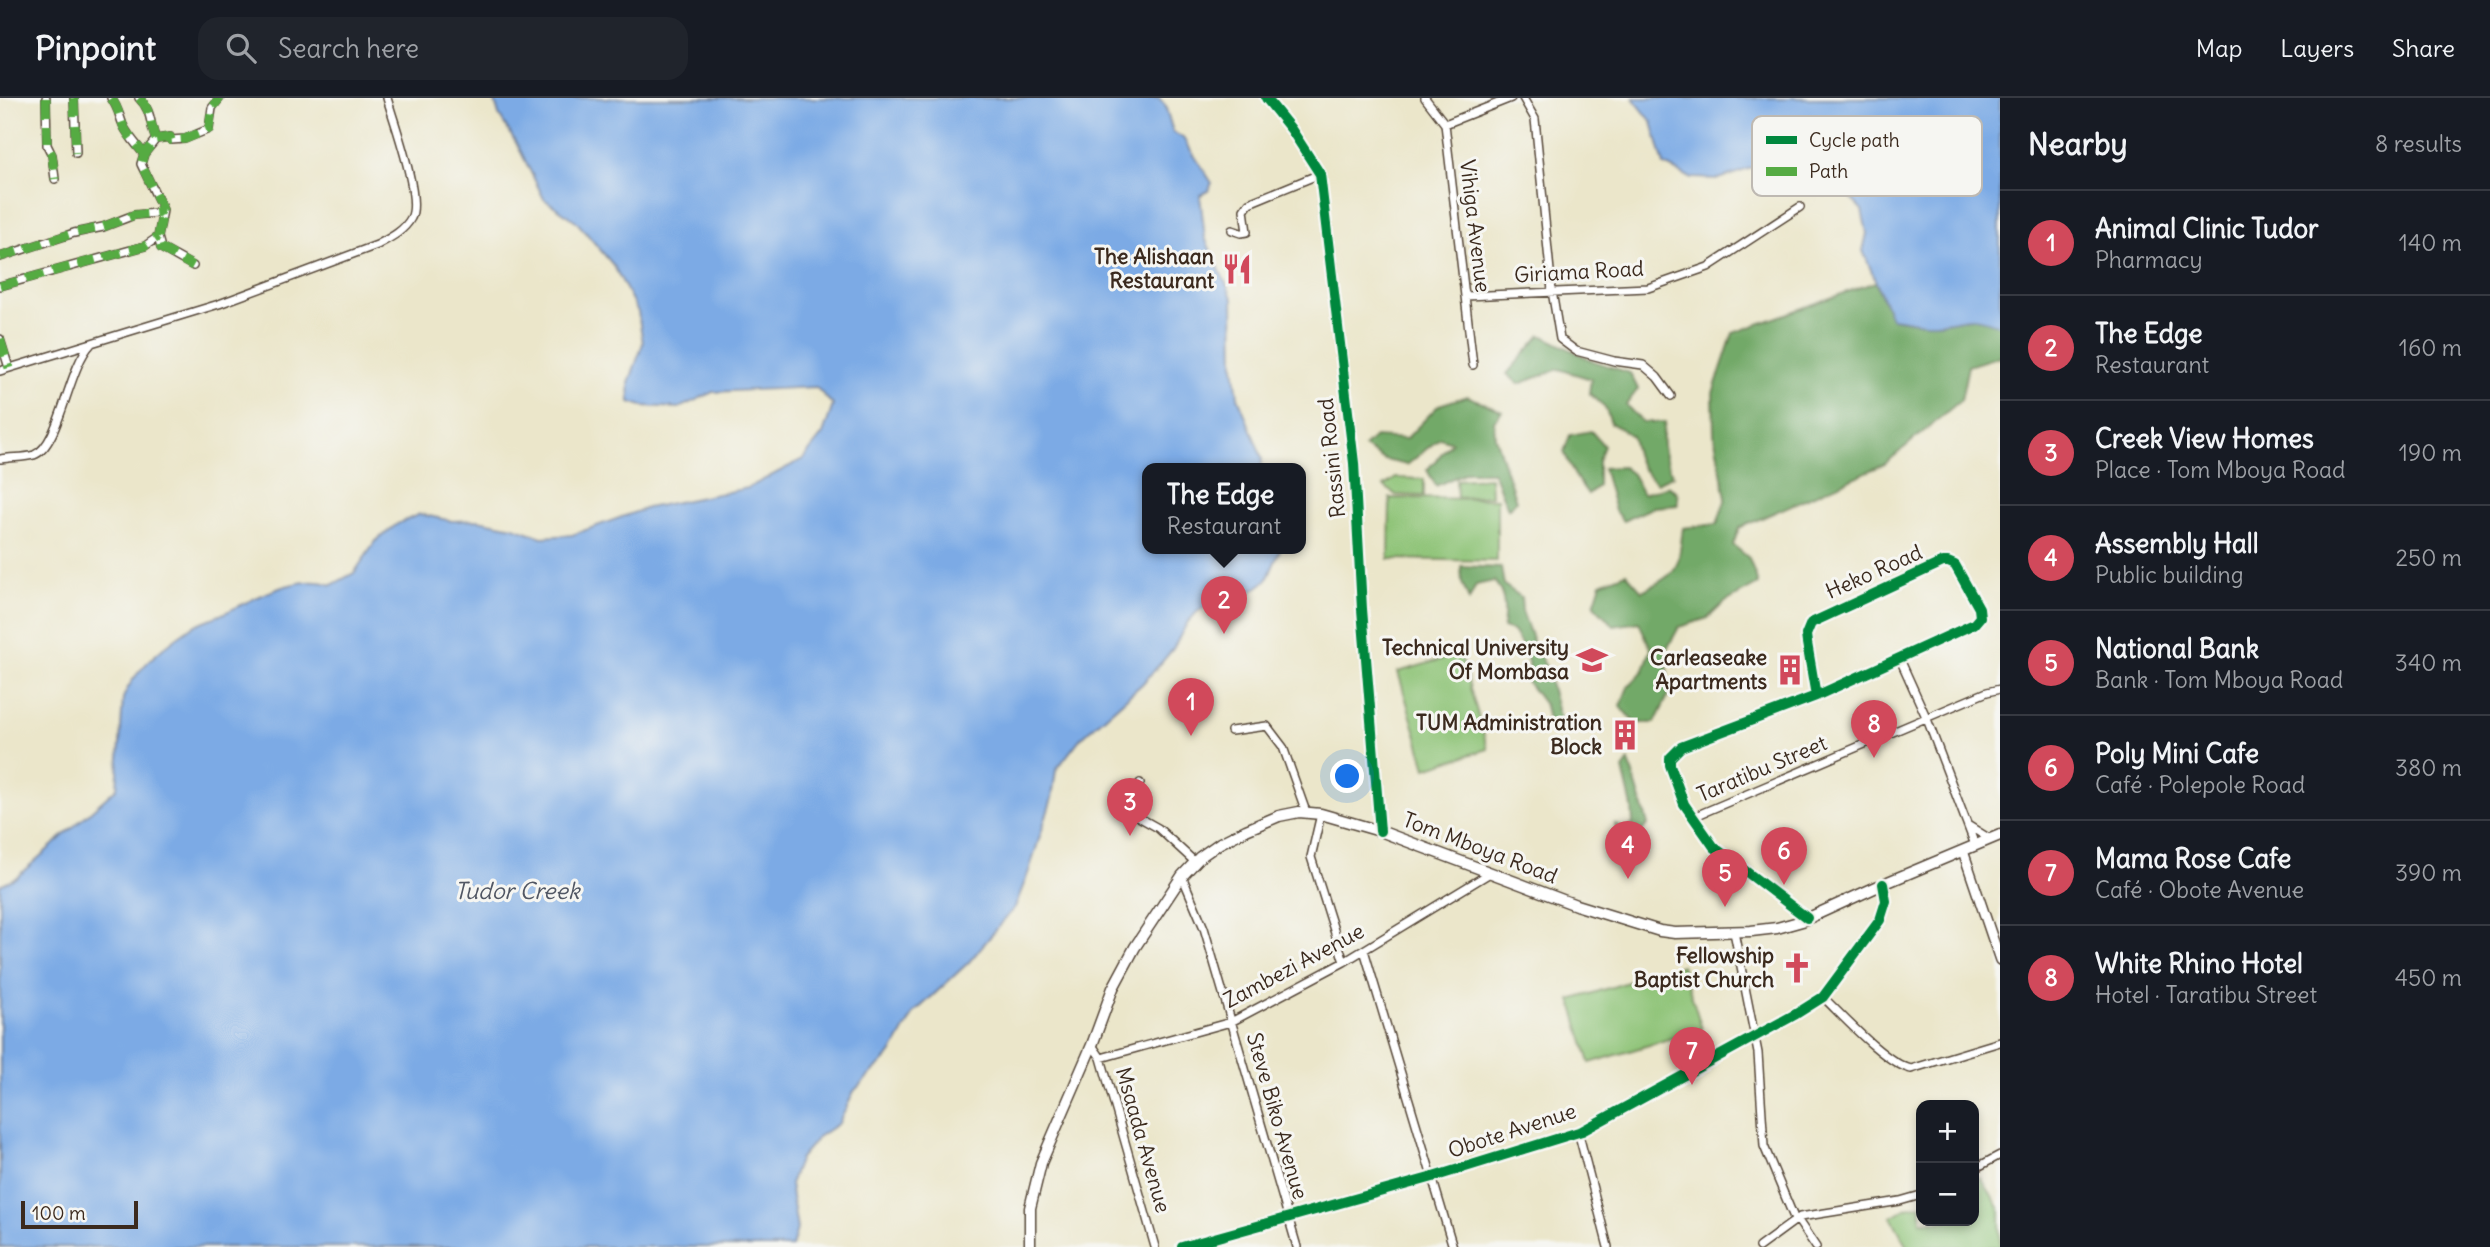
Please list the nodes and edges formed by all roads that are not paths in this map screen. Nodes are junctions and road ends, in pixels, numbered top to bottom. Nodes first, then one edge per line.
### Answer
1 (46, 98) edge
2 (74, 98) edge
3 (111, 98) edge
4 (139, 98) edge
5 (220, 98) edge
6 (387, 98) edge
7 (1266, 98) edge
8 (1425, 98) edge
9 (1511, 98) edge
10 (1523, 98) edge
11 (1445, 124) junction
12 (156, 139) junction
13 (76, 153) dead end
14 (144, 154) junction
15 (1320, 173) junction
16 (55, 179) dead end
17 (1800, 207) dead end
18 (163, 209) junction
19 (1232, 230) dead end
20 (158, 237) junction
21 (0, 257) edge
22 (193, 266) dead end
23 (0, 286) edge
24 (1552, 291) junction
25 (1466, 296) junction
26 (0, 339) edge
27 (94, 342) junction
28 (1473, 365) dead end
29 (9, 368) junction
30 (0, 371) edge
31 (1671, 396) dead end
32 (1, 459) edge
33 (1899, 657) junction
34 (2000, 689) edge
35 (1816, 696) junction
36 (1927, 719) junction
37 (1231, 731) dead end
38 (1140, 783) dead end
39 (1306, 812) junction
40 (1321, 814) junction
41 (1693, 817) junction
42 (1968, 825) junction
43 (1380, 831) junction
44 (1995, 837) edge
45 (1975, 845) junction
46 (1964, 851) junction
47 (1195, 862) junction
48 (1490, 873) junction
49 (1182, 876) junction
50 (1883, 884) junction
51 (1807, 918) junction
52 (1734, 932) junction
53 (1364, 950) junction
54 (2000, 960) edge
55 (1344, 962) junction
56 (1823, 997) junction
57 (1231, 1022) junction
58 (1755, 1035) junction
59 (2000, 1042) edge
60 (1092, 1045) junction
61 (1101, 1058) junction
62 (1578, 1131) junction
63 (2000, 1155) edge
64 (1979, 1166) edge
65 (1433, 1177) junction
66 (1916, 1196) edge
67 (1288, 1216) junction
68 (1796, 1219) junction
69 (1030, 1247) edge
70 (1155, 1247) edge
71 (1182, 1247) edge
72 (1297, 1247) edge
73 (1453, 1247) edge
74 (1608, 1247) edge
75 (1759, 1247) edge
76 (1816, 1247) edge

1 - 16 street
2 - 13 street
3 - 14 street
4 - 12 street
5 - 12 street
6 - 27 street
7 - 15 street, Rassini Road
8 - 11 street
9 - 11 street
10 - 24 street
11 - 25 street, Vihiga Avenue
12 - 14 street
14 - 18 street
15 - 19 street
15 - 43 street, Rassini Road
17 - 24 street, Giriama Road
18 - 20 street
18 - 21 street
20 - 22 street
20 - 23 street
24 - 25 street, Giriama Road
24 - 31 street
25 - 28 street, Vihiga Avenue
26 - 29 street
27 - 29 street
27 - 32 street
29 - 30 street
33 - 35 street, Heko Road
33 - 35 street, Heko Road
33 - 36 street
34 - 36 street, Taratibu Street
35 - 41 street
36 - 41 street, Taratibu Street
36 - 42 street
37 - 39 street
38 - 47 street
39 - 40 main road, Tom Mboya Road
39 - 47 main road, Tom Mboya Road
40 - 43 main road, Tom Mboya Road
40 - 55 street
41 - 51 street
42 - 44 street
42 - 45 street
43 - 48 main road, Tom Mboya Road
44 - 45 main road, Tom Mboya Road
45 - 46 main road, Tom Mboya Road
46 - 50 main road, Tom Mboya Road
46 - 54 street
47 - 49 main road, Tom Mboya Road
48 - 52 main road, Tom Mboya Road
48 - 53 street, Zambezi Avenue
49 - 57 street, Steve Biko Avenue
49 - 60 main road, Tom Mboya Road
50 - 51 main road, Tom Mboya Road
50 - 56 street, Obote Avenue
51 - 52 main road, Tom Mboya Road
52 - 58 street
53 - 55 street, Zambezi Avenue
53 - 65 street
55 - 57 street, Zambezi Avenue
56 - 58 street, Obote Avenue
56 - 59 street
57 - 61 street, Zambezi Avenue
57 - 67 street, Steve Biko Avenue
58 - 62 street, Obote Avenue
58 - 68 street
60 - 61 street, Msaada Avenue
60 - 69 main road, Tom Mboya Road
61 - 70 street, Msaada Avenue
62 - 65 street, Obote Avenue
62 - 74 street, Obote Avenue
63 - 64 street
65 - 67 street, Obote Avenue
65 - 73 street
66 - 68 street
67 - 71 street, Obote Avenue
67 - 72 street, Steve Biko Avenue
68 - 75 street
68 - 76 street

